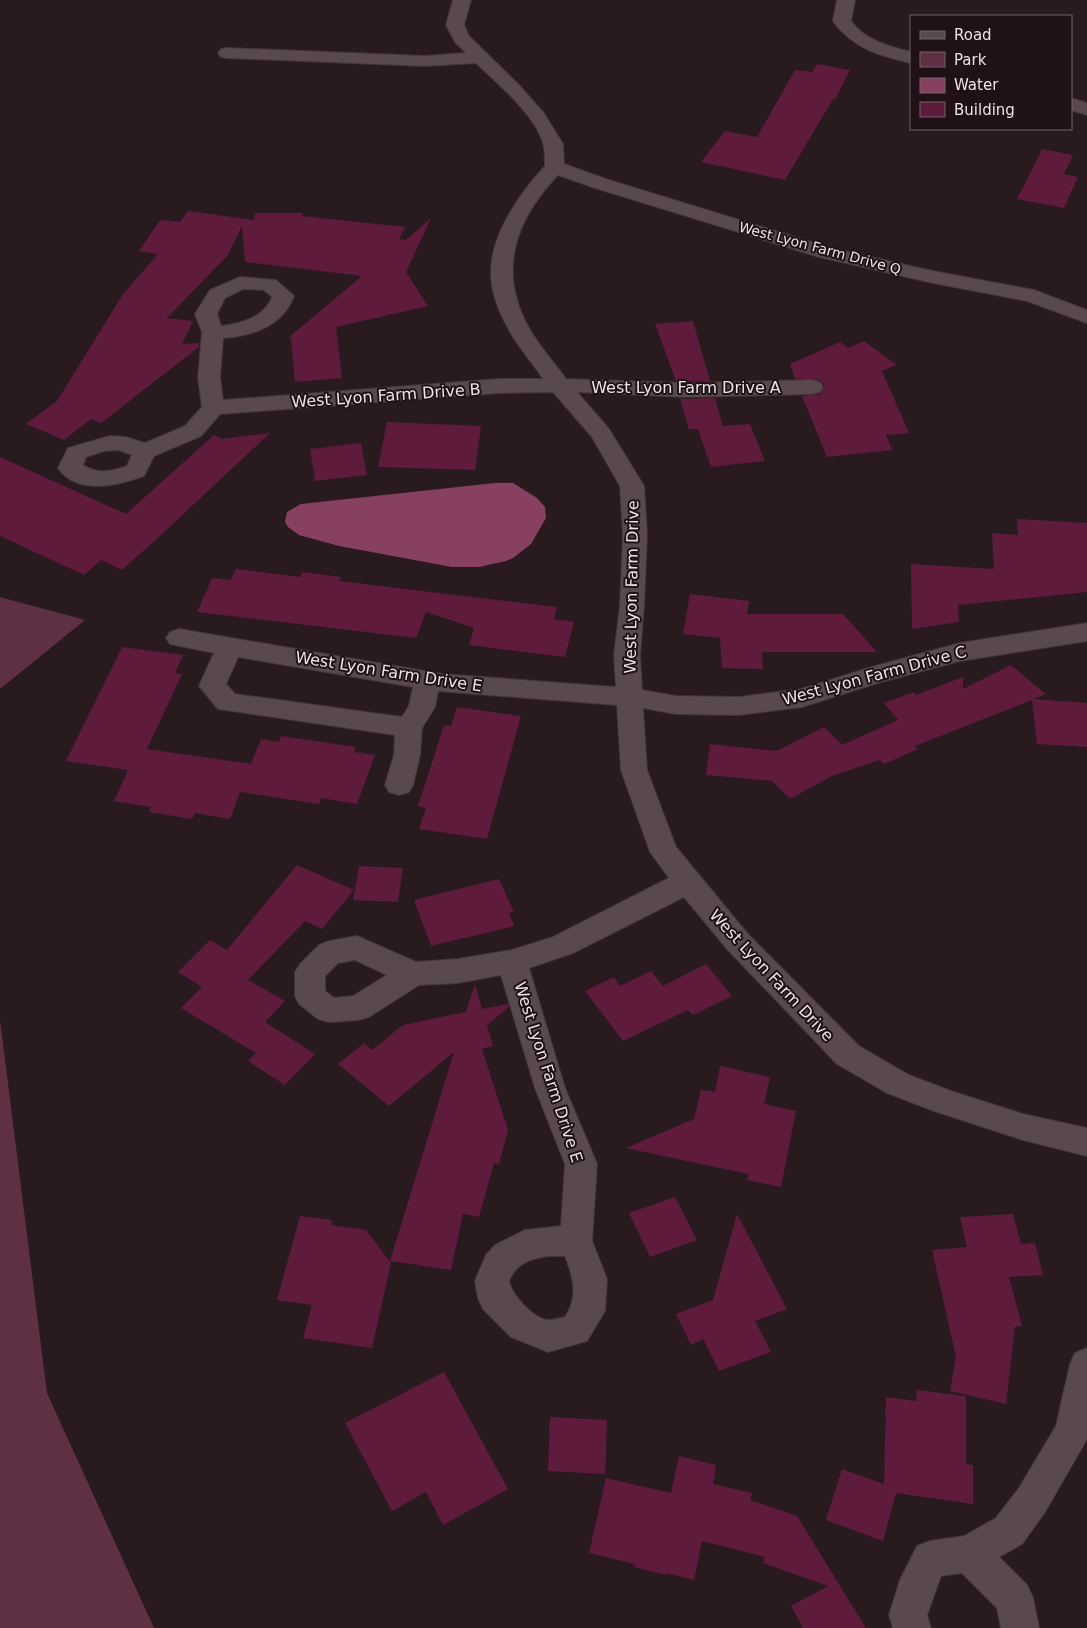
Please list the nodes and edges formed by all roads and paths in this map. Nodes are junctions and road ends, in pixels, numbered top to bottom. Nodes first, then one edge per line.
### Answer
1 (462, 0) edge
2 (846, 0) edge
3 (227, 53) dead end
4 (480, 57) junction
5 (910, 58) edge
6 (1072, 104) edge
7 (1087, 109) edge
8 (555, 167) junction
9 (1087, 316) edge
10 (213, 332) dead end
11 (559, 385) junction
12 (812, 386) dead end
13 (213, 408) junction
14 (145, 452) dead end
15 (1087, 632) edge
16 (179, 638) dead end
17 (228, 647) junction
18 (428, 680) junction
19 (630, 697) junction
20 (409, 727) junction
21 (399, 785) dead end
22 (687, 882) junction
23 (512, 962) junction
24 (413, 974) dead end
25 (1087, 1142) edge
26 (576, 1241) dead end
27 (1087, 1364) edge
28 (969, 1554) junction
29 (912, 1628) edge
30 (1020, 1628) edge

1 - 4 street
2 - 5 street
3 - 4 street
4 - 8 street
6 - 7 street
8 - 9 street, West Lyon Farm Drive Q
8 - 11 street, West Lyon Farm Drive
10 - 13 street
11 - 12 street, West Lyon Farm Drive A
11 - 13 street, West Lyon Farm Drive B
11 - 19 street, West Lyon Farm Drive
13 - 14 street
15 - 19 street, West Lyon Farm Drive C
16 - 17 street, West Lyon Farm Drive E
17 - 18 street, West Lyon Farm Drive E
17 - 20 street
18 - 19 street, West Lyon Farm Drive E
18 - 20 street
19 - 22 street, West Lyon Farm Drive
20 - 21 street
22 - 23 street, West Lyon Farm Drive E
22 - 25 street, West Lyon Farm Drive
23 - 24 street, West Lyon Farm Drive E
23 - 26 street, West Lyon Farm Drive E
27 - 28 street
28 - 29 street
28 - 30 street

